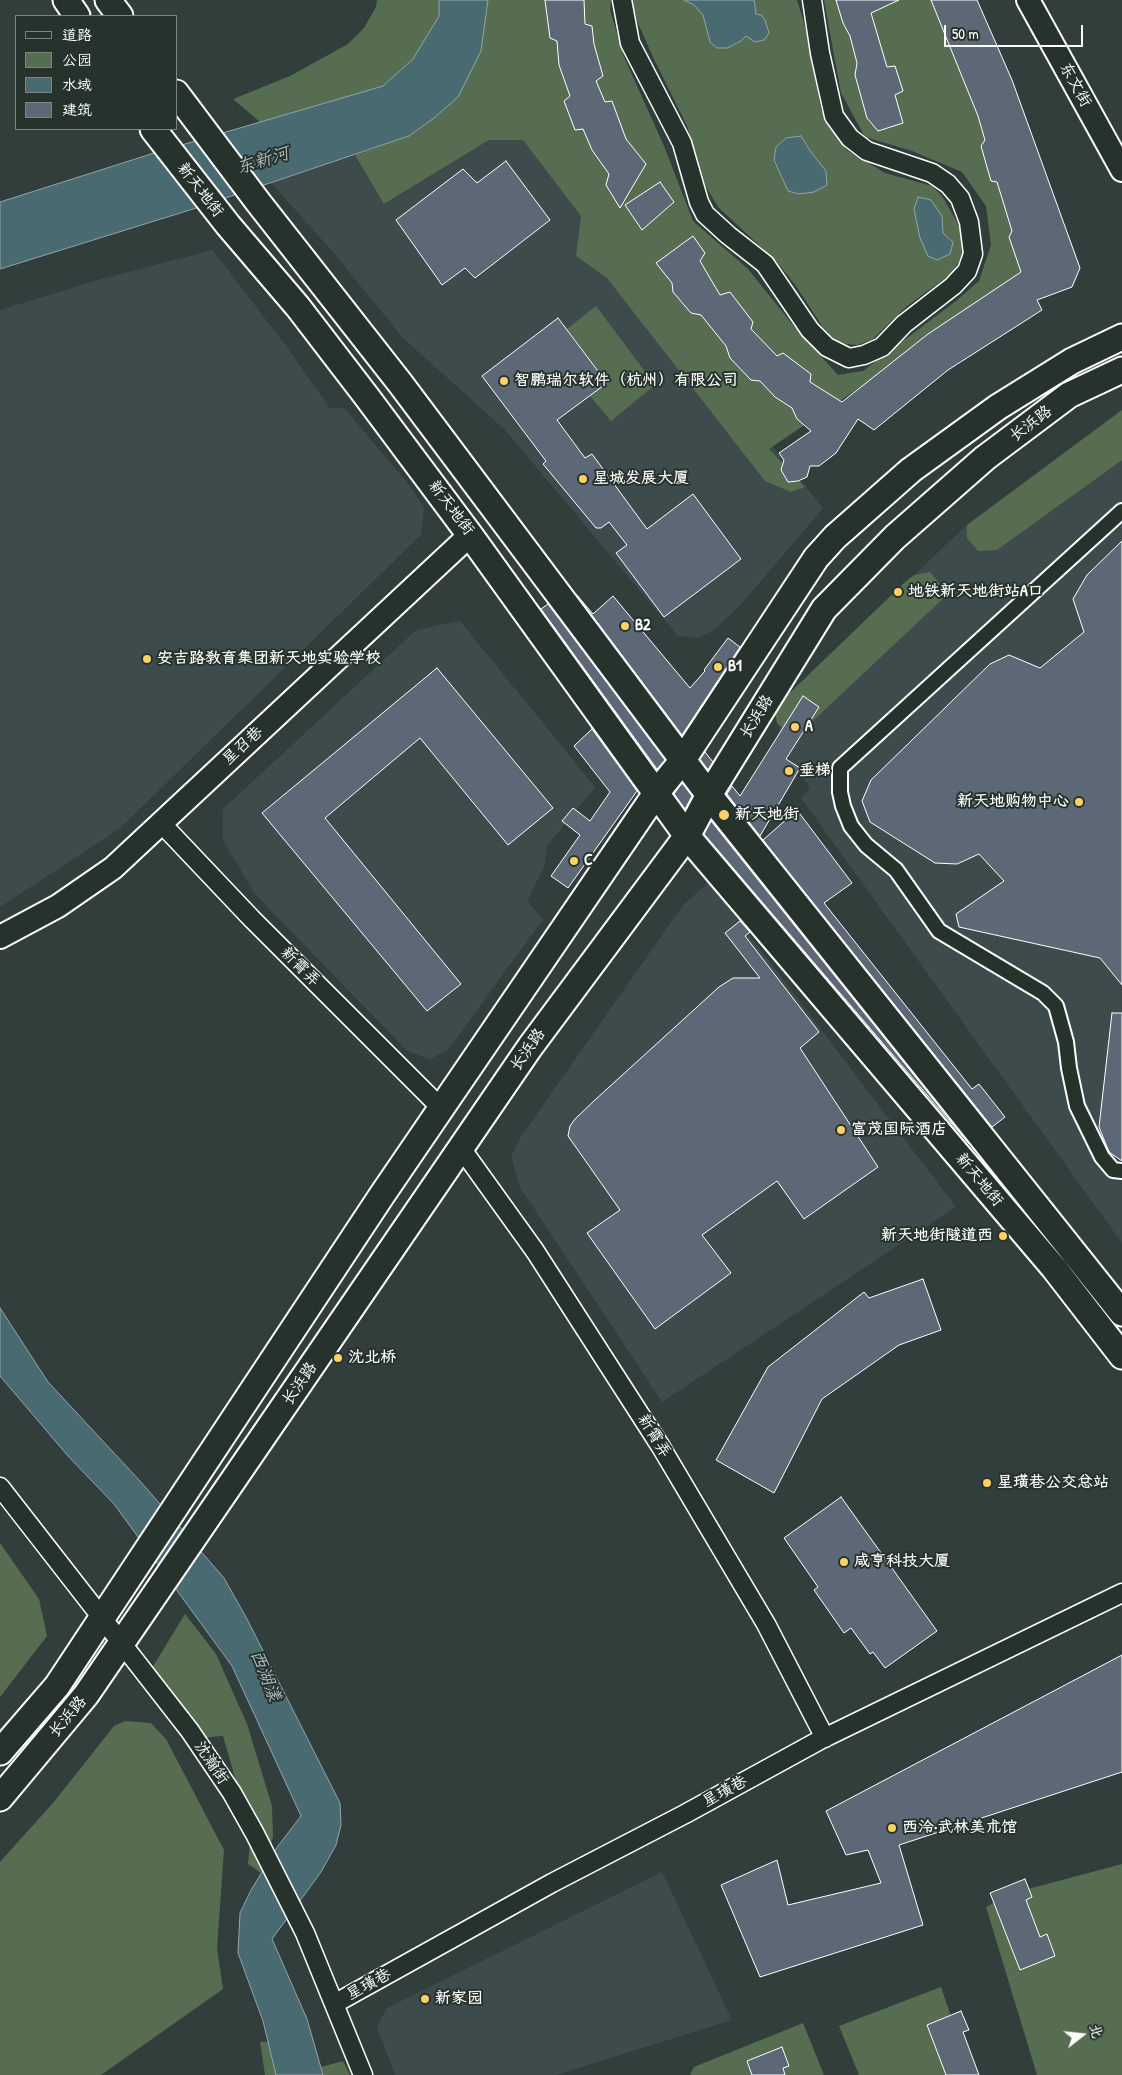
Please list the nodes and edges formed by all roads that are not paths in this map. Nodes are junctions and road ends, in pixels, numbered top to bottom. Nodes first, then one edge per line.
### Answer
1 (66, 0) edge
2 (108, 0) edge
3 (622, 0) edge
4 (812, 0) edge
5 (1028, 0) edge
6 (76, 15) edge
7 (119, 15) edge
8 (178, 96) edge
9 (157, 134) edge
10 (1122, 170) edge
11 (1122, 337) edge
12 (1122, 370) edge
13 (1122, 511) edge
14 (470, 535) junction
15 (682, 761) junction
16 (657, 792) junction
17 (709, 795) junction
18 (161, 823) junction
19 (687, 836) junction
20 (0, 937) edge
21 (441, 1108) junction
22 (461, 1148) junction
23 (1122, 1171) edge
24 (1122, 1313) edge
25 (1122, 1356) edge
26 (0, 1487) edge
27 (1122, 1593) edge
28 (102, 1619) junction
29 (122, 1644) junction
30 (825, 1738) junction
31 (0, 1752) edge
32 (0, 1798) edge
33 (334, 2004) junction
34 (363, 2075) edge

1 - 6 main road
2 - 7 main road
3 - 4 street
5 - 10 street, 东文街
8 - 15 main road, 新天地街
9 - 14 main road, 新天地街
11 - 15 main road, 长浜路
12 - 17 main road, 长浜路
13 - 23 street
14 - 16 main road, 新天地街
14 - 18 street, 星召巷
15 - 16 main road, 长浜路
15 - 17 main road, 新天地街
16 - 19 main road, 新天地街
16 - 21 main road, 长浜路
17 - 19 main road, 长浜路
17 - 24 main road, 新天地街
18 - 20 street, 星召巷
18 - 21 street, 新霄弄
19 - 22 main road, 长浜路
19 - 25 main road, 新天地街
21 - 28 main road, 长浜路
22 - 29 main road, 长浜路
22 - 30 street, 新霄弄
26 - 28 street, 沈瀚街
27 - 30 street, 星璜巷
28 - 29 street, 沈瀚街
28 - 31 main road, 长浜路
29 - 32 main road, 长浜路
29 - 33 street, 沈瀚街
30 - 33 street, 星璜巷
33 - 34 street, 沈瀚街

